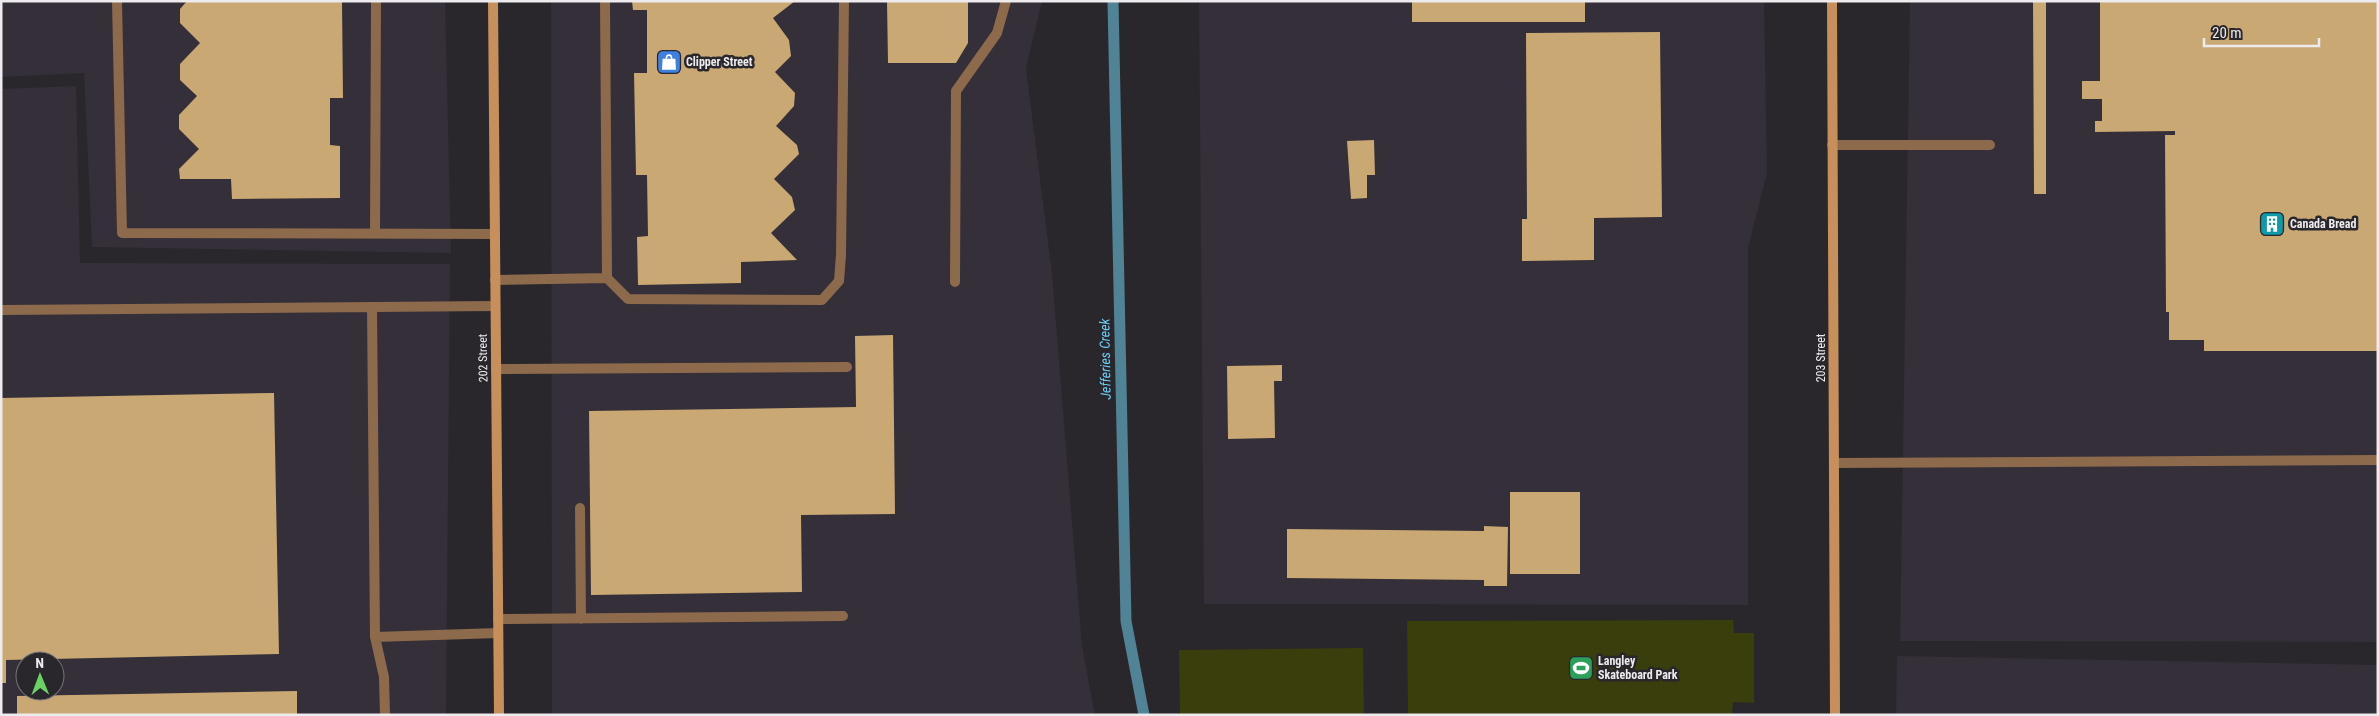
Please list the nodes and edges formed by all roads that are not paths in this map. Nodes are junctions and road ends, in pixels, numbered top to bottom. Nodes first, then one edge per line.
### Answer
1 (117, 1) edge
2 (376, 1) edge
3 (494, 1) edge
4 (605, 1) edge
5 (844, 1) edge
6 (1006, 1) edge
7 (1832, 1) edge
8 (1832, 145) junction
9 (1990, 145) dead end
10 (375, 234) junction
11 (495, 234) junction
12 (607, 278) junction
13 (495, 280) junction
14 (955, 282) dead end
15 (496, 306) junction
16 (372, 307) junction
17 (1, 310) edge
18 (847, 367) dead end
19 (496, 369) junction
20 (2378, 460) edge
21 (1834, 463) junction
22 (580, 508) dead end
23 (843, 616) dead end
24 (498, 619) junction
25 (581, 619) junction
26 (498, 633) junction
27 (375, 637) junction
28 (385, 715) edge
29 (499, 715) edge
30 (1835, 715) edge

1 - 10 lane
2 - 10 lane
3 - 11 street, 202 Street
4 - 12 lane
5 - 12 lane
6 - 14 lane
7 - 8 street, 203 Street
8 - 9 lane
8 - 21 street, 203 Street
10 - 11 lane
11 - 13 street, 202 Street
12 - 13 lane
13 - 15 street, 202 Street
15 - 16 lane
15 - 19 street, 202 Street
16 - 17 lane
16 - 27 lane
18 - 19 lane
19 - 24 street, 202 Street
20 - 21 lane
21 - 30 street, 203 Street
22 - 25 lane
23 - 25 lane
24 - 25 lane
24 - 26 street, 202 Street
26 - 27 lane
26 - 29 street, 202 Street
27 - 28 lane

